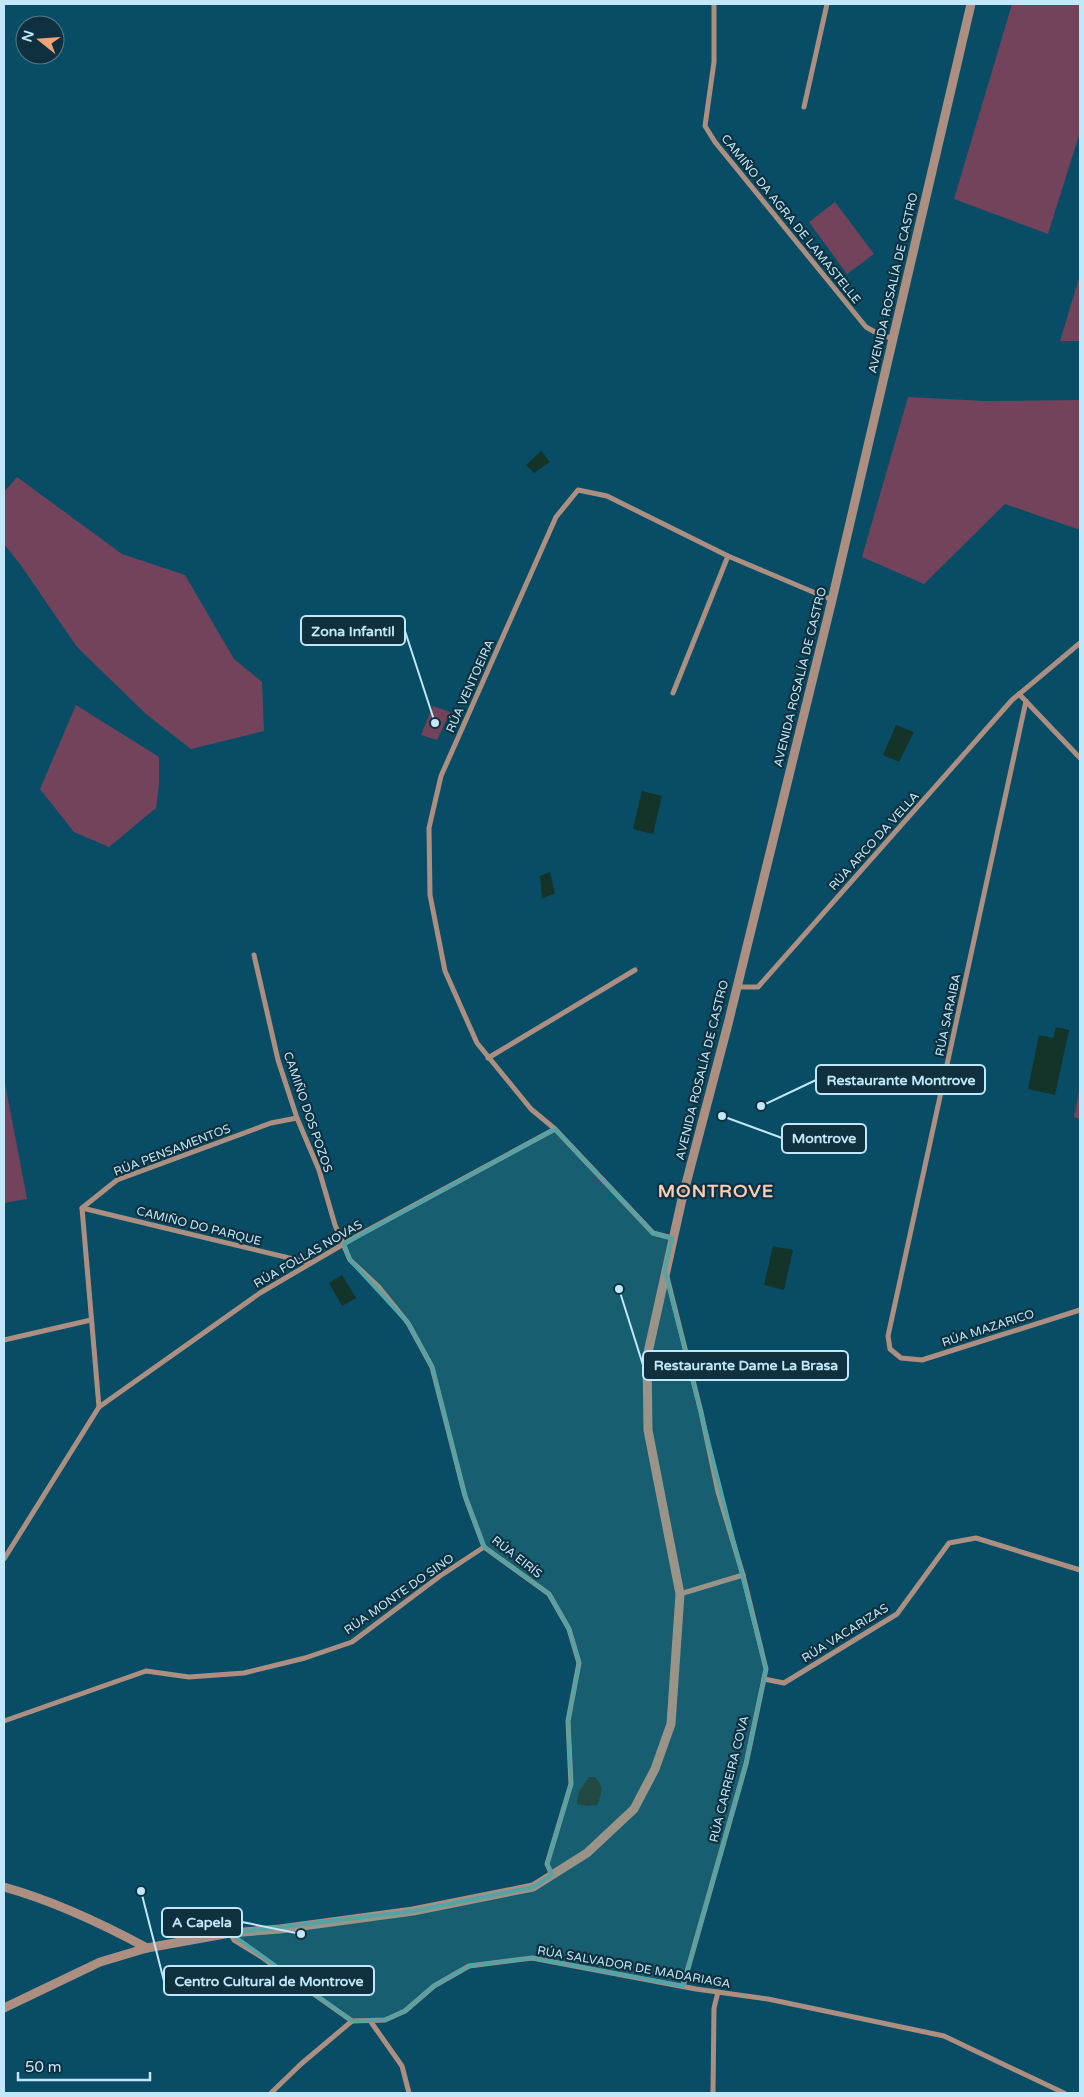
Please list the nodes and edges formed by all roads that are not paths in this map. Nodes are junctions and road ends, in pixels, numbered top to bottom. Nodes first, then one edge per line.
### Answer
1 (714, 4) edge
2 (827, 4) edge
3 (971, 4) edge
4 (804, 107) dead end
5 (893, 338) junction
6 (728, 556) junction
7 (832, 600) junction
8 (1080, 643) edge
9 (672, 693) dead end
10 (1019, 694) junction
11 (1026, 701) junction
12 (1080, 758) edge
13 (254, 955) dead end
14 (635, 970) dead end
15 (736, 987) junction
16 (488, 1058) junction
17 (298, 1118) junction
18 (555, 1129) junction
19 (82, 1208) junction
20 (672, 1238) junction
21 (344, 1244) junction
22 (311, 1263) junction
23 (665, 1270) junction
24 (1080, 1310) edge
25 (91, 1320) junction
26 (4, 1340) edge
27 (901, 1358) joint
28 (99, 1407) junction
29 (484, 1547) junction
30 (4, 1559) edge
31 (1080, 1570) edge
32 (743, 1575) junction
33 (680, 1594) junction
34 (764, 1680) junction
35 (4, 1721) edge
36 (552, 1875) junction
37 (4, 1887) edge
38 (230, 1933) junction
39 (147, 1948) junction
40 (683, 1986) junction
41 (718, 1992) junction
42 (4, 2008) edge
43 (352, 2021) junction
44 (371, 2022) junction
45 (271, 2093) edge
46 (409, 2093) edge
47 (713, 2093) edge
48 (1064, 2093) edge

1 - 5 street, CAMIÑO DA AGRA DE LAMASTELLE
2 - 4 street
3 - 5 street, AVENIDA ROSALÍA DE CASTRO
5 - 7 street, AVENIDA ROSALÍA DE CASTRO
6 - 7 street, RÚA VENTOEIRA
6 - 9 street
6 - 16 street, RÚA VENTOEIRA
7 - 15 street, AVENIDA ROSALÍA DE CASTRO
8 - 10 street, RÚA ARCO DA VELLA
10 - 11 street
10 - 15 street, RÚA ARCO DA VELLA
11 - 12 street
11 - 27 street, RÚA SARAIBA
13 - 17 street, CAMIÑO DOS POZOS
14 - 16 street
15 - 20 street, AVENIDA ROSALÍA DE CASTRO
16 - 18 street, RÚA VENTOEIRA
17 - 19 street, RÚA PENSAMENTOS
17 - 21 street, CAMIÑO DOS POZOS
18 - 20 street
18 - 21 street, RÚA FOLLAS NOVAS
19 - 22 street, CAMIÑO DO PARQUE
19 - 25 street
20 - 23 street, AVENIDA ROSALÍA DE CASTRO
21 - 22 street, RÚA FOLLAS NOVAS
21 - 29 street, RÚA EIRÍS
22 - 28 street, RÚA FOLLAS NOVAS
23 - 32 street, RÚA CARREIRA COVA
23 - 33 street, AVENIDA ROSALÍA DE CASTRO
24 - 27 street, RÚA MAZARICO
25 - 26 street
25 - 28 street
28 - 30 street, RÚA FOLLAS NOVAS
29 - 35 street, RÚA MONTE DO SINO
29 - 36 street, RÚA EIRÍS
31 - 34 street, RÚA VACARIZAS
32 - 33 street
32 - 34 street, RÚA CARREIRA COVA
33 - 36 street, AVENIDA ROSALÍA DE CASTRO
34 - 40 street, RÚA CARREIRA COVA
36 - 38 street, AVENIDA ROSALÍA DE CASTRO
37 - 39 street
38 - 39 street, AVENIDA ROSALÍA DE CASTRO
38 - 43 street
39 - 42 street, AVENIDA ROSALÍA DE CASTRO
40 - 41 street, RÚA SALVADOR DE MADARIAGA
40 - 44 street, RÚA SALVADOR DE MADARIAGA
41 - 47 street
41 - 48 street, RÚA SALVADOR DE MADARIAGA
43 - 44 street, RÚA SALVADOR DE MADARIAGA
43 - 45 street
44 - 46 street

